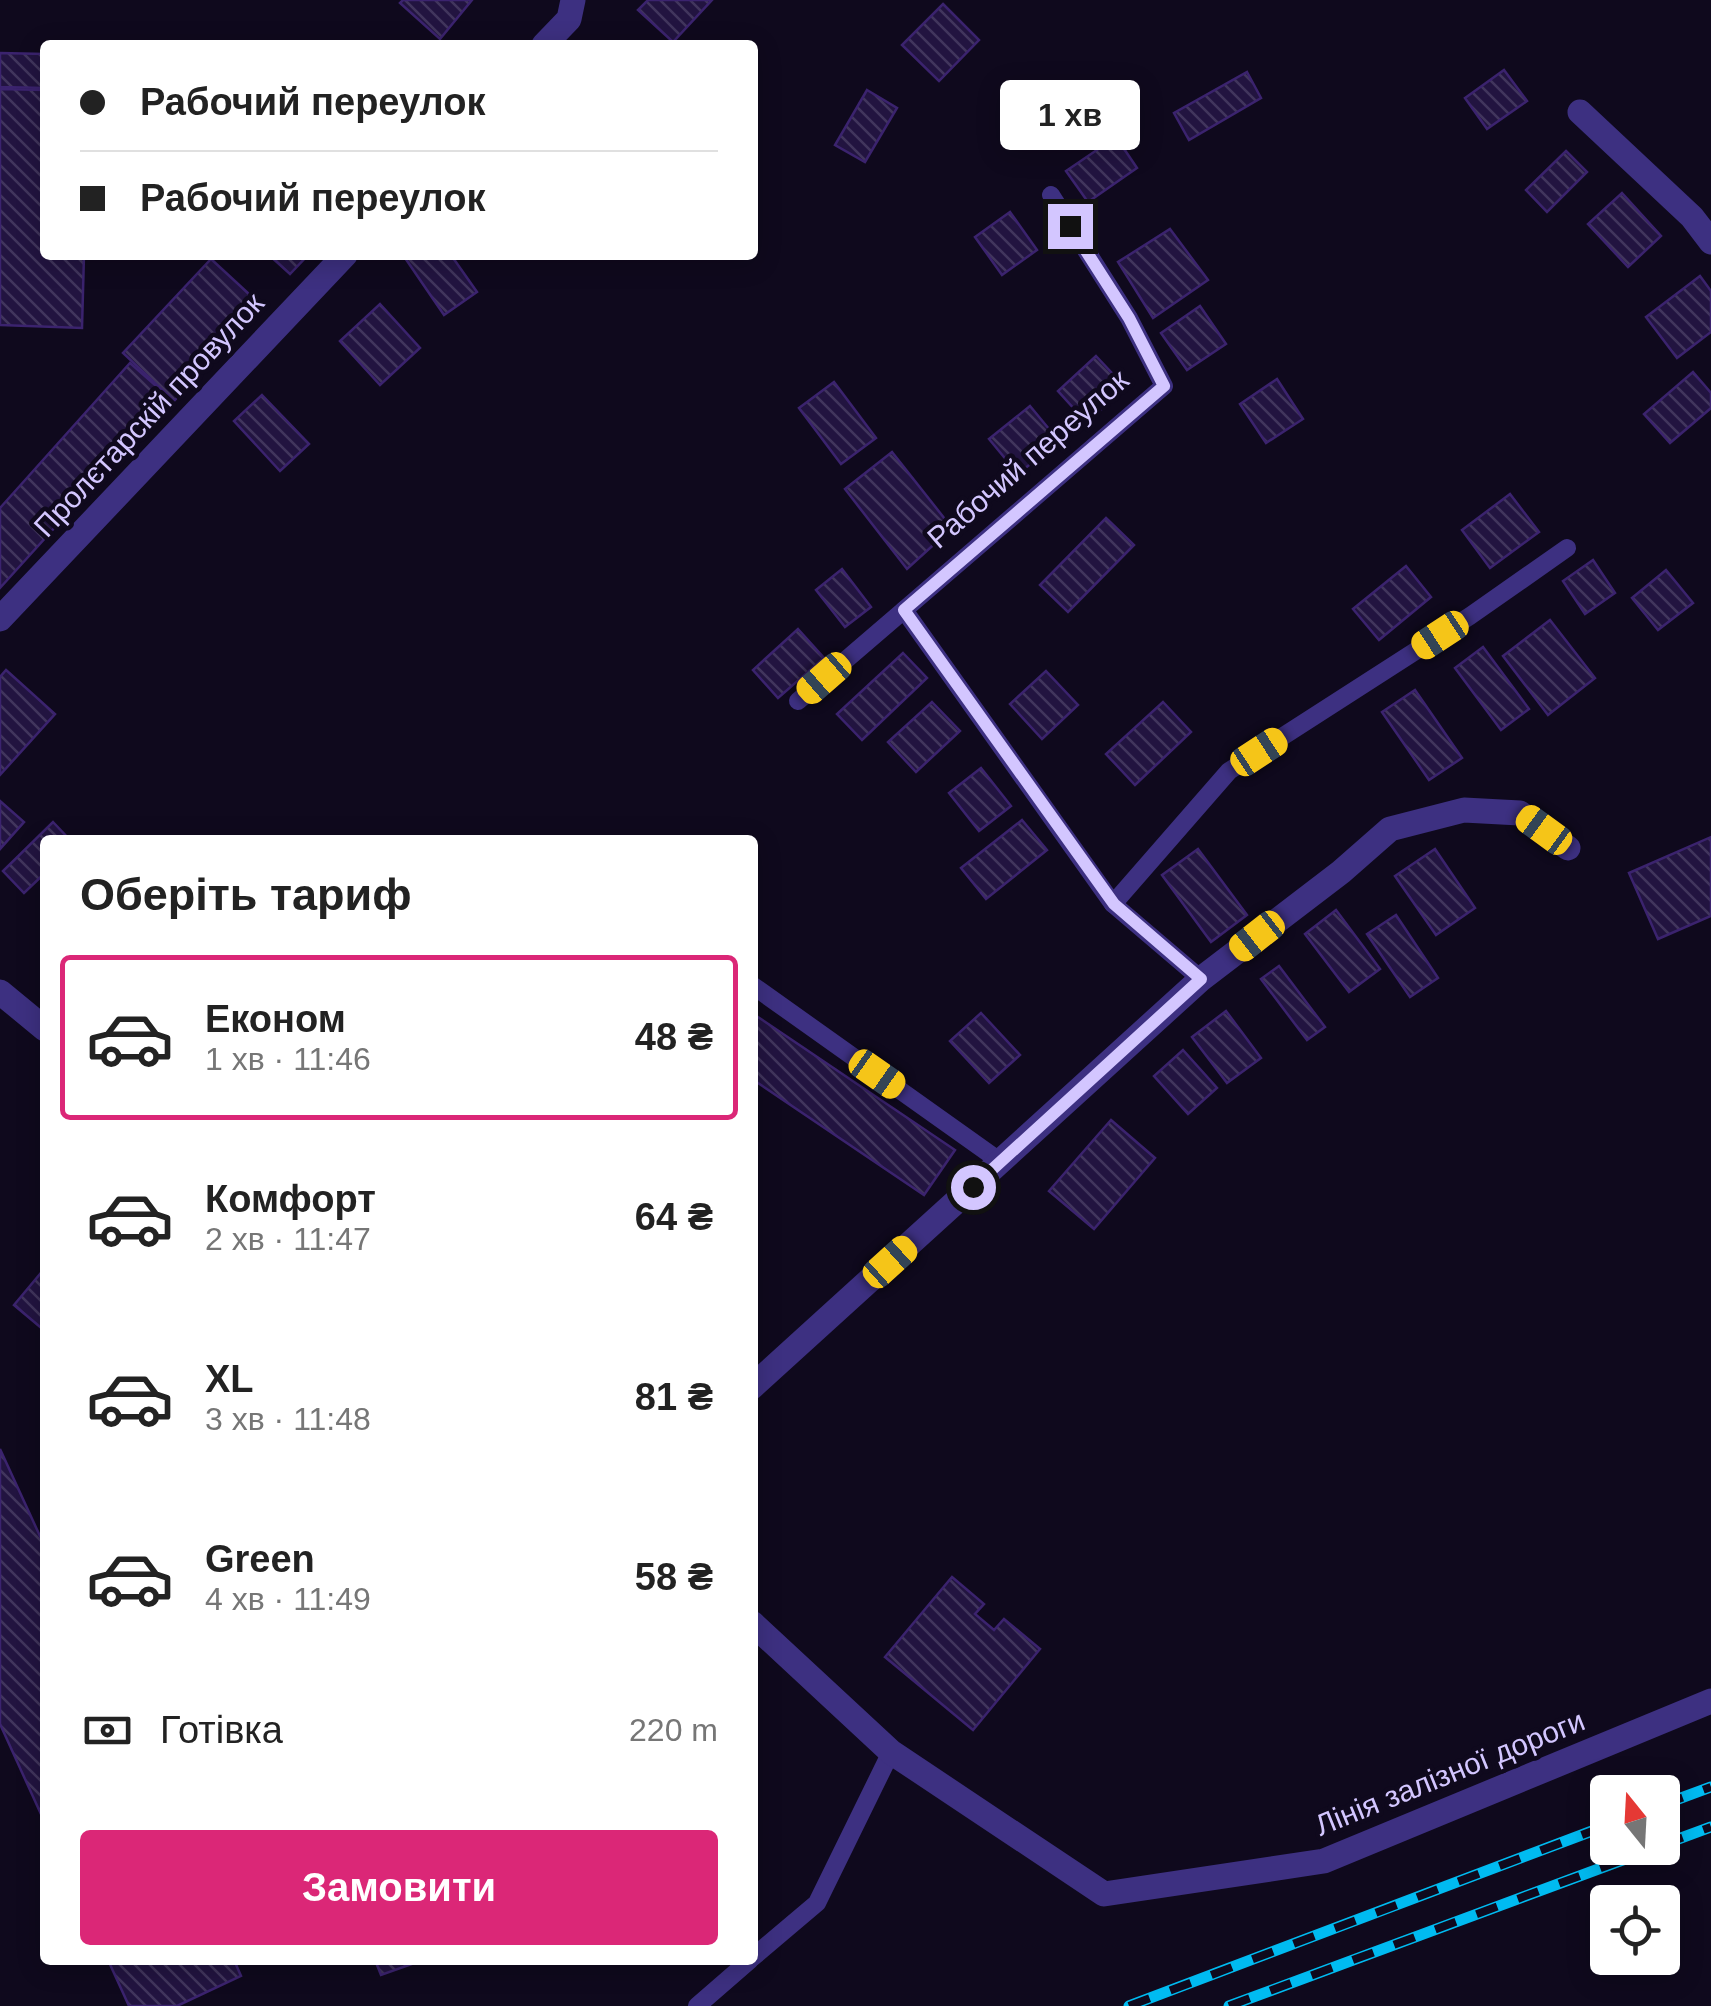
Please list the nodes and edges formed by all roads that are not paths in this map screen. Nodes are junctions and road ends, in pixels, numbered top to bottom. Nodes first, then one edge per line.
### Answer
1 (573, 0) edge
2 (549, 40) edge
3 (1580, 112) dead end
4 (1051, 195) dead end
5 (1711, 242) edge
6 (340, 260) edge
7 (1567, 548) dead end
8 (904, 610) junction
9 (0, 619) edge
10 (798, 701) dead end
11 (1568, 848) dead end
12 (1114, 904) junction
13 (1201, 979) junction
14 (758, 990) edge
15 (0, 992) edge
16 (40, 1025) edge
17 (1001, 1162) junction
18 (758, 1383) edge
19 (758, 1629) edge
20 (1711, 1701) edge
21 (891, 1752) junction
22 (758, 1953) edge
23 (744, 1965) edge
24 (697, 2006) edge

1 - 2 street
3 - 5 street
4 - 8 lane, Рабочий переулок
6 - 9 street, Пролєтарскій провулок
7 - 12 lane
8 - 10 lane, Рабочий переулок
8 - 12 lane
11 - 13 street
12 - 13 lane
13 - 17 street
14 - 17 lane
15 - 16 street
17 - 18 street
19 - 21 street, Лінія залізної дороги
20 - 21 street, Лінія залізної дороги
21 - 22 lane
23 - 24 lane

